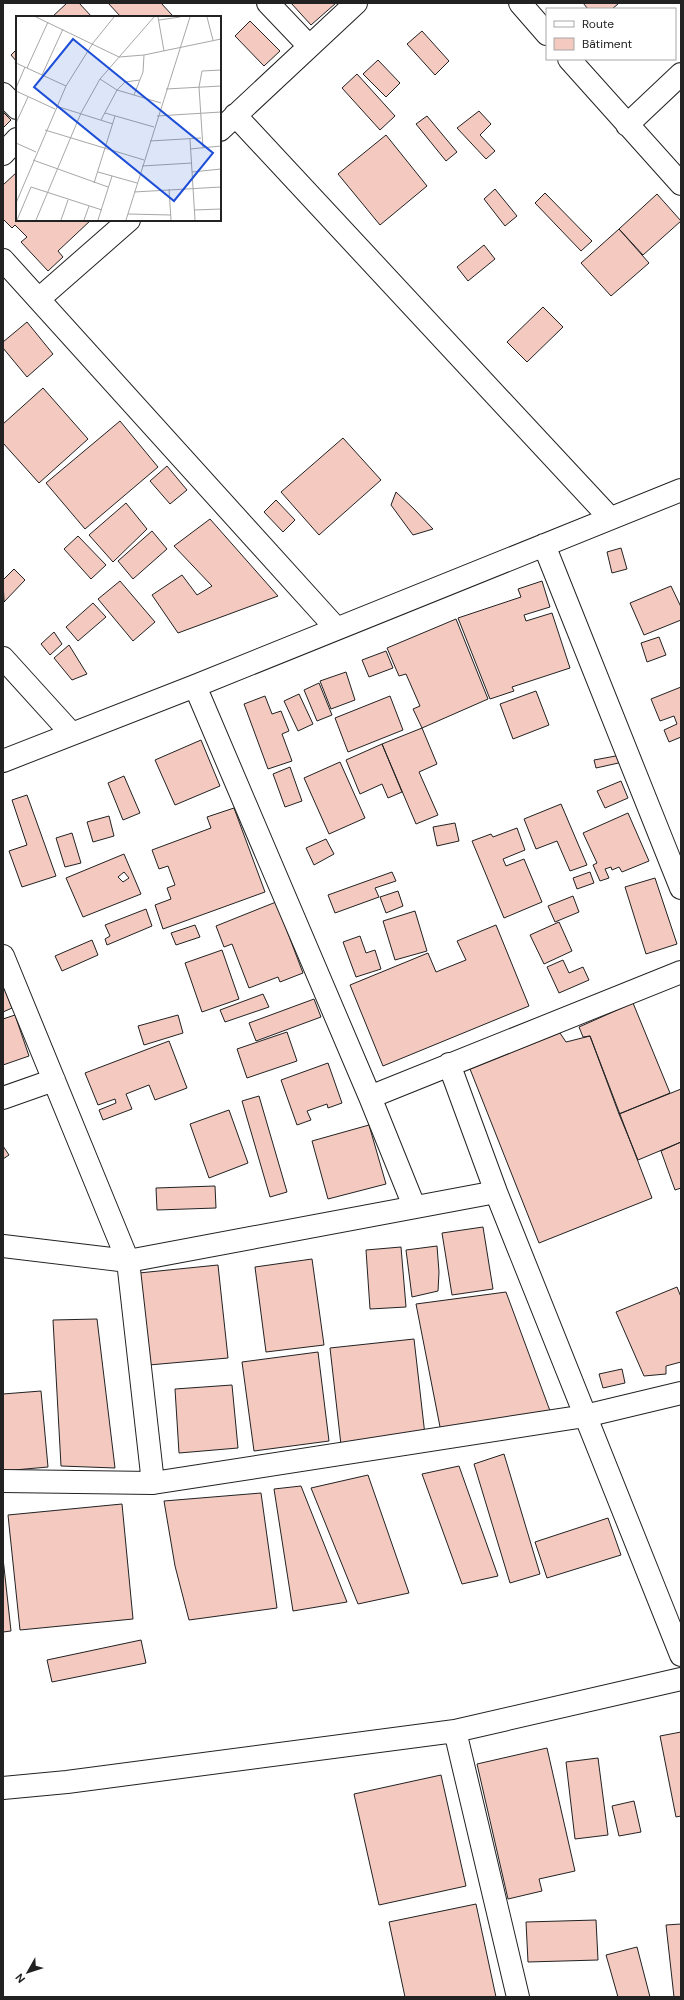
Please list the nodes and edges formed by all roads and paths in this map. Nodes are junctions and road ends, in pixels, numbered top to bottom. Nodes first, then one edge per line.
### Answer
1 (268, 3) edge
2 (356, 3) edge
3 (520, 3) edge
4 (546, 33) edge
5 (309, 46) junction
6 (570, 60) edge
7 (681, 74) edge
8 (3, 94) edge
9 (16, 107) edge
10 (228, 123) edge
11 (627, 125) junction
12 (16, 140) edge
13 (3, 154) edge
14 (681, 184) edge
15 (126, 221) edge
16 (3, 260) edge
17 (40, 298) junction
18 (681, 490) edge
19 (610, 518) junction
20 (544, 545) junction
21 (336, 628) junction
22 (3, 658) edge
23 (195, 686) junction
24 (72, 734) junction
25 (3, 761) edge
26 (681, 888) edge
27 (3, 956) edge
28 (681, 972) edge
29 (449, 1064) junction
30 (54, 1080) junction
31 (370, 1097) junction
32 (3, 1098) edge
33 (496, 1192) junction
34 (414, 1206) junction
35 (3, 1246) edge
36 (128, 1260) junction
37 (681, 1393) edge
38 (585, 1416) junction
39 (3, 1481) edge
40 (153, 1483) junction
41 (681, 1655) edge
42 (681, 1679) edge
43 (455, 1731) junction
44 (3, 1788) edge
45 (518, 1997) edge

1 - 5 street
2 - 5 street
3 - 4 street
5 - 10 street
6 - 11 street
7 - 11 street
8 - 9 street
10 - 19 street
11 - 14 street
12 - 13 street
15 - 17 street
16 - 17 street
17 - 21 street
18 - 19 street
19 - 20 street
20 - 21 street
20 - 26 street
21 - 23 street
22 - 24 street
23 - 24 street
23 - 31 street
24 - 25 street
27 - 30 street
28 - 29 street
29 - 31 street
29 - 33 street
30 - 32 street
30 - 36 street
31 - 34 street
33 - 34 street
33 - 38 street
34 - 36 street
35 - 36 street
36 - 40 street
37 - 38 street
38 - 40 street
38 - 41 street
39 - 40 street
42 - 43 street
43 - 44 street
43 - 45 street

